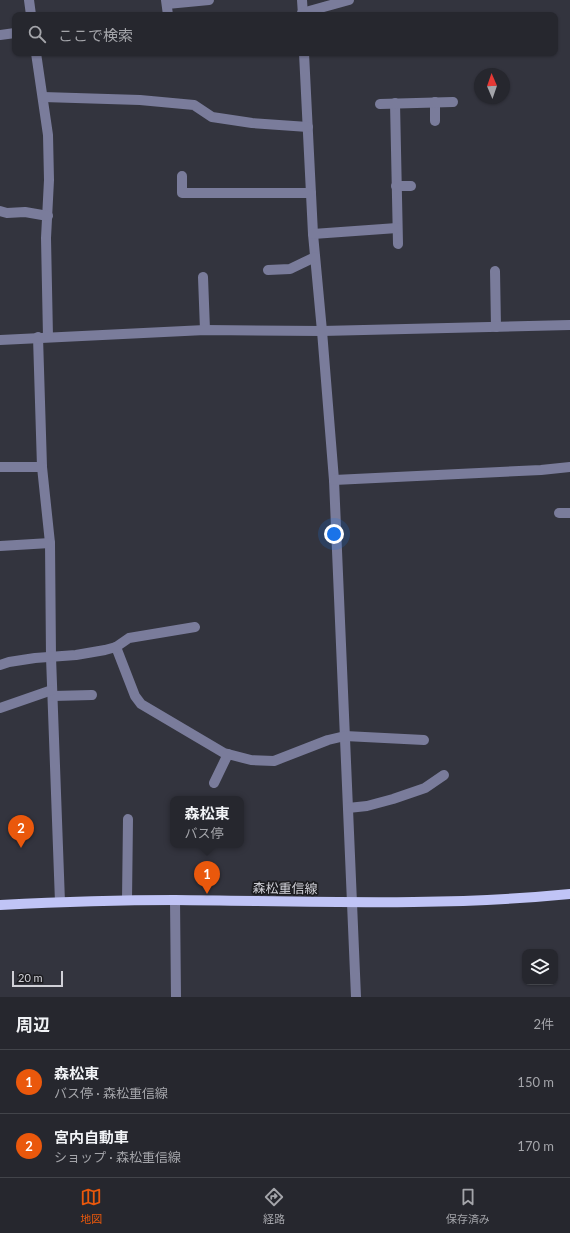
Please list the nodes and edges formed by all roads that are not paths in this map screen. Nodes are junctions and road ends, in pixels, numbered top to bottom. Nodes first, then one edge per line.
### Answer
1 (29, 0) edge
2 (209, 0) edge
3 (302, 0) edge
4 (349, 0) edge
5 (166, 2) edge
6 (31, 12) edge
7 (168, 12) edge
8 (302, 12) edge
9 (309, 12) edge
10 (12, 33) edge
11 (0, 35) edge
12 (36, 56) edge
13 (304, 56) edge
14 (43, 97) junction
15 (435, 102) junction
16 (452, 102) dead end
17 (395, 103) junction
18 (380, 104) dead end
19 (436, 121) dead end
20 (308, 127) junction
21 (182, 176) dead end
22 (396, 186) junction
23 (411, 186) dead end
24 (311, 193) junction
25 (0, 211) edge
26 (48, 216) junction
27 (398, 228) junction
28 (313, 234) junction
29 (398, 244) dead end
30 (316, 257) junction
31 (268, 270) dead end
32 (494, 271) dead end
33 (203, 277) dead end
34 (570, 325) edge
35 (496, 327) junction
36 (204, 330) junction
37 (322, 331) junction
38 (43, 337) junction
39 (0, 340) edge
40 (0, 467) edge
41 (42, 467) junction
42 (570, 468) edge
43 (334, 480) junction
44 (570, 512) edge
45 (559, 513) dead end
46 (50, 543) junction
47 (0, 546) edge
48 (195, 627) dead end
49 (116, 647) junction
50 (52, 657) junction
51 (0, 666) edge
52 (52, 693) junction
53 (92, 695) dead end
54 (0, 708) edge
55 (345, 736) junction
56 (424, 740) dead end
57 (228, 754) junction
58 (444, 775) dead end
59 (214, 783) dead end
60 (348, 808) junction
61 (128, 819) dead end
62 (570, 894) edge
63 (128, 900) junction
64 (175, 900) junction
65 (60, 902) junction
66 (353, 902) junction
67 (0, 905) edge
68 (176, 997) edge
69 (356, 997) edge

1 - 6 street
2 - 5 street
3 - 8 street
4 - 9 street
5 - 7 street
10 - 11 street
12 - 14 street
13 - 20 street
14 - 20 street
14 - 26 street
15 - 16 street
15 - 17 street
15 - 19 street
17 - 18 street
17 - 22 street
20 - 24 street
21 - 24 street
22 - 23 street
22 - 27 street
24 - 28 street
25 - 26 street
26 - 38 street
27 - 28 street
27 - 29 street
28 - 30 street
30 - 31 street
30 - 37 street
32 - 35 street
33 - 36 street
34 - 35 street
35 - 37 street
36 - 37 street
36 - 38 street
37 - 43 street
38 - 39 street
38 - 41 street
40 - 41 street
41 - 46 street
42 - 43 street
43 - 55 street
44 - 45 street
46 - 47 street
46 - 50 street
48 - 49 street
49 - 50 street
49 - 57 street
50 - 51 street
50 - 52 street
52 - 53 street
52 - 54 street
52 - 65 street
55 - 56 street
55 - 57 street
55 - 60 street
57 - 59 street
58 - 60 street
60 - 66 street
61 - 63 street
62 - 66 main road, 森松重信線
63 - 64 main road, 森松重信線
63 - 65 main road, 森松重信線
64 - 66 main road, 森松重信線
64 - 68 street
65 - 67 main road, 森松重信線
66 - 69 street

